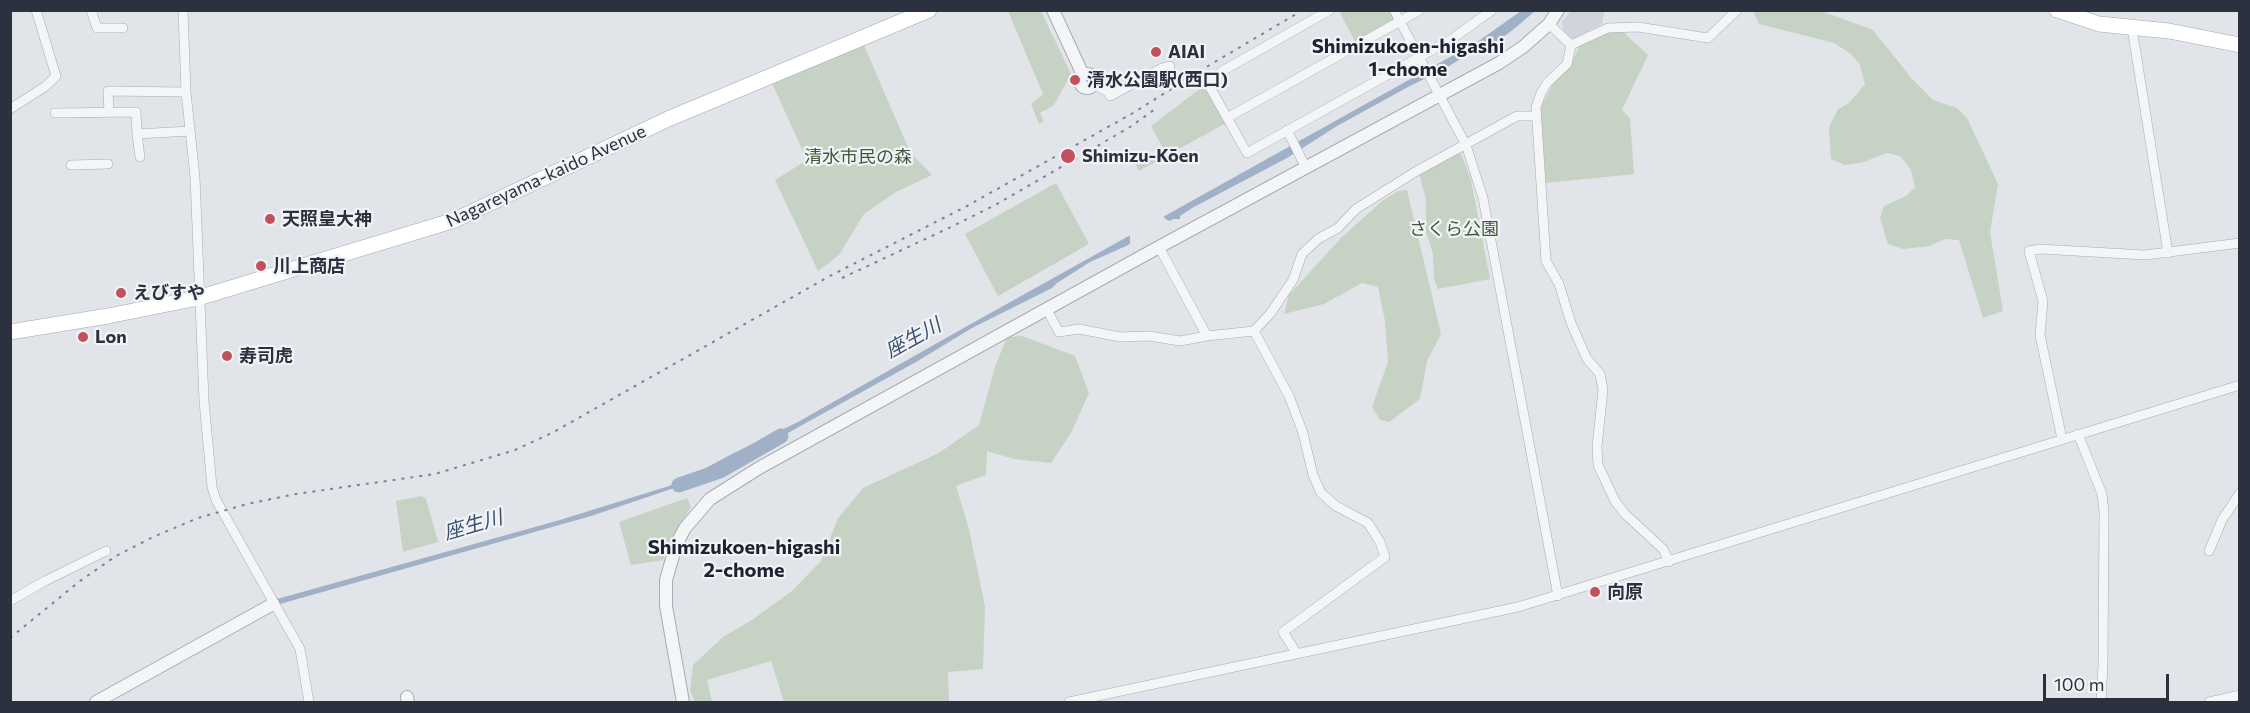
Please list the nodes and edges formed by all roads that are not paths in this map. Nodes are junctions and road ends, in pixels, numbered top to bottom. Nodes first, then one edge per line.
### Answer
1 (36, 10) edge
2 (91, 10) edge
3 (183, 10) edge
4 (928, 10) edge
5 (1053, 10) edge
6 (1330, 10) edge
7 (1394, 10) edge
8 (1420, 10) edge
9 (1492, 10) edge
10 (1558, 10) edge
11 (1737, 10) edge
12 (2057, 10) edge
13 (1401, 21) junction
14 (1549, 24) junction
15 (123, 28) dead end
16 (2132, 28) junction
17 (2240, 39) edge
18 (1571, 45) junction
19 (2239, 45) edge
20 (2239, 54) edge
21 (1421, 60) junction
22 (1170, 66) dead end
23 (1094, 84) joint
24 (1438, 90) junction
25 (186, 92) junction
26 (10, 109) edge
27 (109, 112) junction
28 (55, 113) dead end
29 (1537, 116) junction
30 (1227, 118) junction
31 (190, 131) junction
32 (137, 134) junction
33 (1289, 134) junction
34 (1466, 145) junction
35 (140, 157) dead end
36 (1303, 162) junction
37 (108, 164) dead end
38 (72, 165) dead end
39 (2240, 243) edge
40 (1159, 247) junction
41 (2168, 253) junction
42 (198, 298) junction
43 (1047, 310) junction
44 (1254, 331) junction
45 (10, 332) edge
46 (1207, 336) junction
47 (2240, 385) edge
48 (2078, 434) junction
49 (2062, 439) junction
50 (2240, 493) edge
51 (106, 551) dead end
52 (2209, 551) dead end
53 (1669, 562) junction
54 (1558, 596) junction
55 (10, 601) edge
56 (273, 604) junction
57 (1296, 654) junction
58 (2240, 695) edge
59 (96, 702) edge
60 (309, 702) edge
61 (683, 702) edge
62 (1070, 702) edge
63 (2101, 702) edge
64 (2209, 702) edge

1 - 26 street
2 - 15 street
3 - 25 street
4 - 42 main road, Nagareyama-kaido Avenue
5 - 23 street
6 - 30 street
7 - 13 street
8 - 13 street
9 - 21 street
10 - 14 street
11 - 18 street
12 - 16 main road
13 - 21 street
13 - 30 street
14 - 18 street
14 - 24 street
16 - 19 main road
16 - 41 street
17 - 19 street
18 - 29 street
19 - 20 street
21 - 24 street
21 - 33 street
22 - 23 street
24 - 34 street
24 - 36 street
25 - 27 street
25 - 31 street
27 - 28 street
27 - 32 street
29 - 34 street
29 - 53 street
30 - 33 street
31 - 32 street
31 - 42 street
32 - 35 street
33 - 36 street
34 - 44 street
34 - 54 street
36 - 40 street
37 - 38 street
39 - 41 street
40 - 43 street
40 - 46 street
41 - 49 street
42 - 45 main road, Nagareyama-kaido Avenue
42 - 56 street
43 - 46 street
43 - 61 street
44 - 46 street
44 - 57 street
47 - 48 street
48 - 49 street
48 - 63 street
49 - 53 street
50 - 52 street
51 - 55 street
53 - 54 street
54 - 57 street
56 - 59 street
56 - 60 street
57 - 62 street
58 - 64 street

